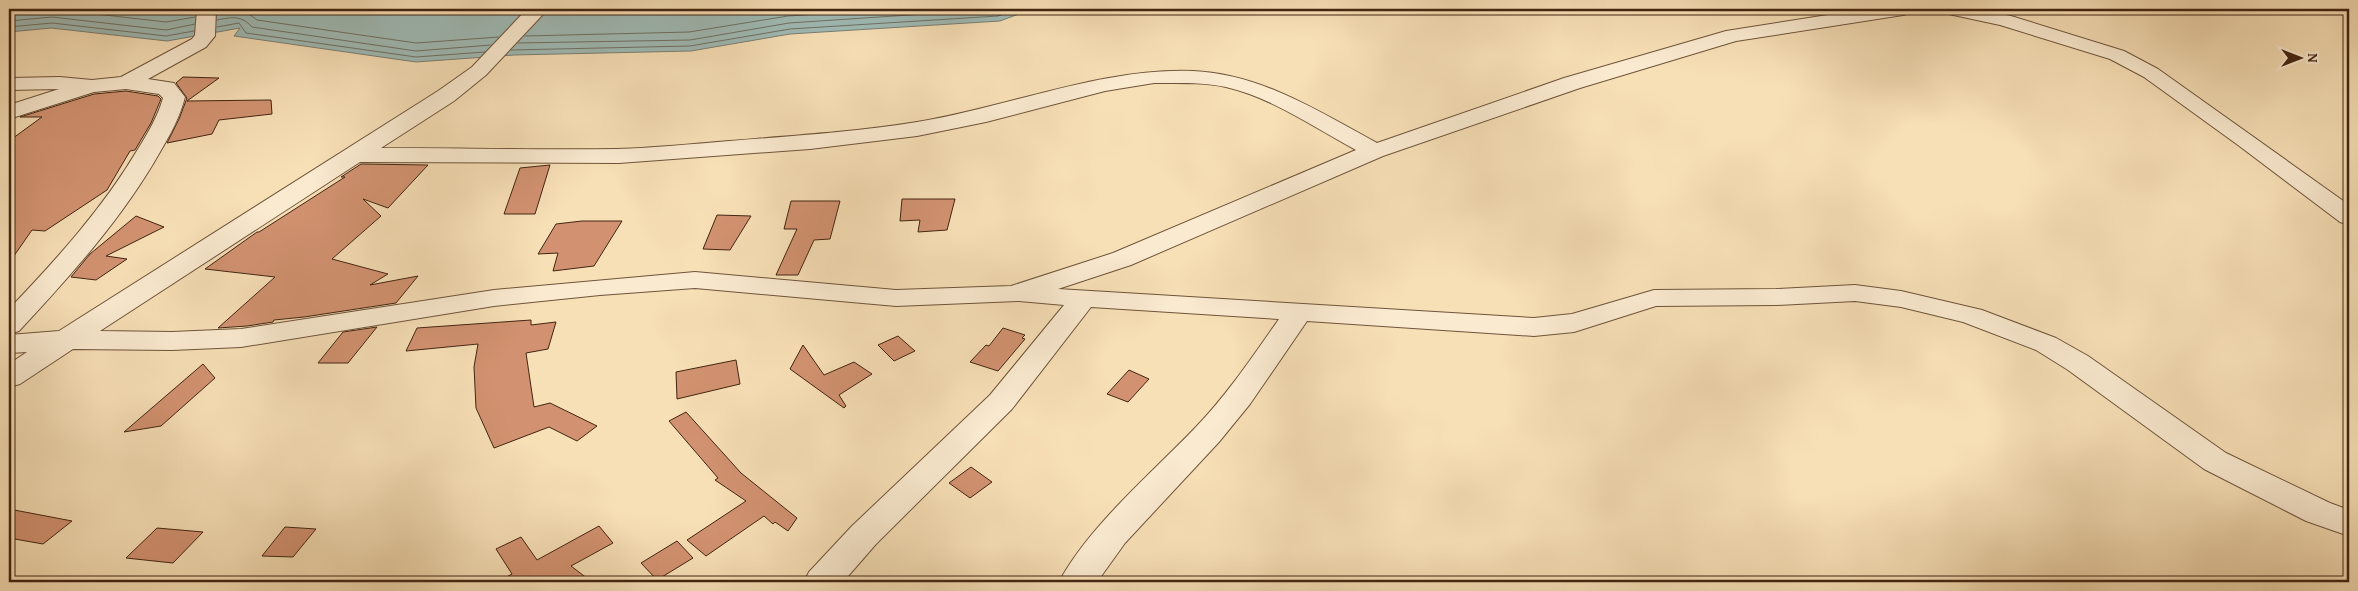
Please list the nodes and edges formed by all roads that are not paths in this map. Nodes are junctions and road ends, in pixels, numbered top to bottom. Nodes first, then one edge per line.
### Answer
1 (206, 9) edge
2 (538, 9) edge
3 (1903, 9) edge
4 (1951, 9) edge
5 (126, 83) junction
6 (9, 84) edge
7 (92, 86) junction
8 (9, 112) edge
9 (1375, 151) junction
10 (353, 156) junction
11 (2349, 217) edge
12 (1013, 294) junction
13 (1084, 298) junction
14 (1299, 312) junction
15 (9, 325) edge
16 (67, 340) junction
17 (9, 344) edge
18 (9, 378) edge
19 (2349, 523) edge
20 (822, 582) edge
21 (1077, 582) edge

1 - 5 street
2 - 10 street
3 - 9 street
4 - 11 street
5 - 7 street
5 - 15 street
6 - 7 street
7 - 8 street
9 - 10 street
9 - 12 street
10 - 16 street
12 - 13 street
12 - 16 street
13 - 14 street
13 - 20 street
14 - 19 street
14 - 21 street
16 - 17 street
16 - 18 street

